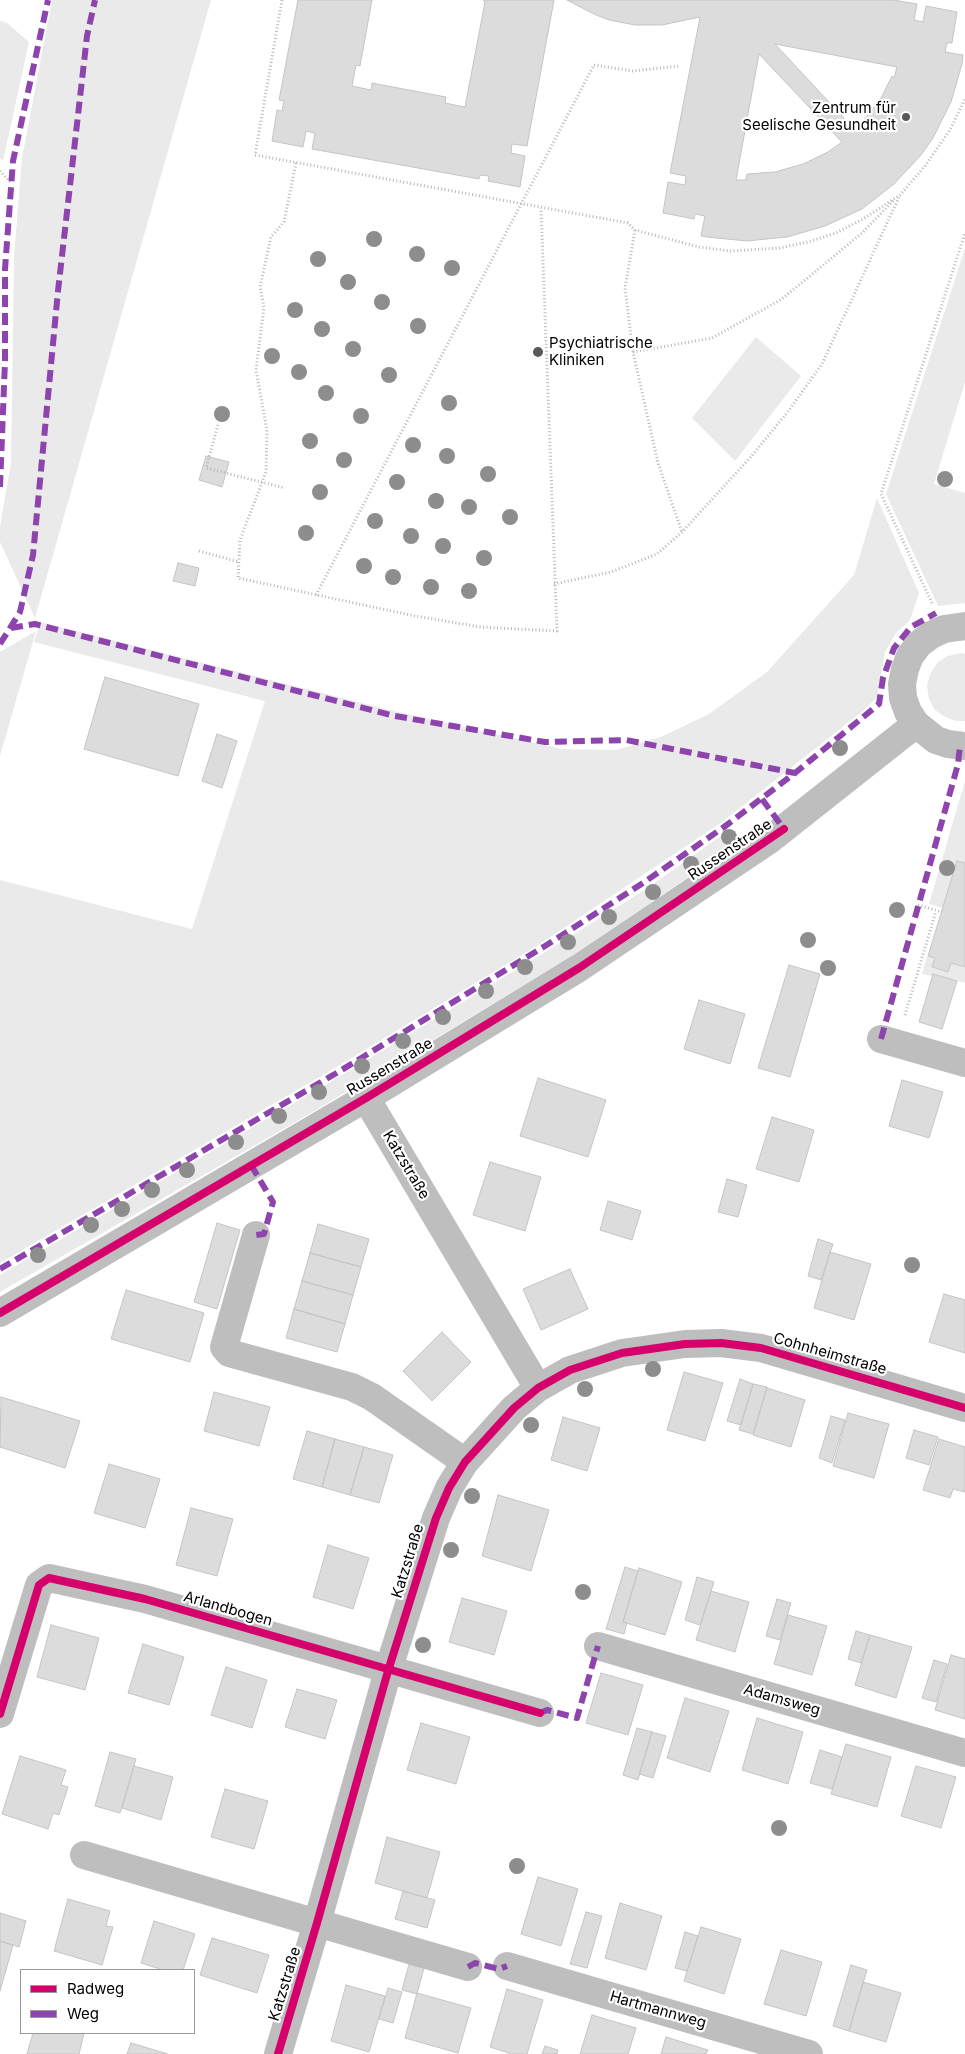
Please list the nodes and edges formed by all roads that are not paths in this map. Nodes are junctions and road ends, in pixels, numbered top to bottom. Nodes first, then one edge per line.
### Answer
1 (954, 627) edge
2 (916, 724) junction
3 (965, 746) edge
4 (881, 1039) dead end
5 (965, 1063) edge
6 (366, 1098) junction
7 (256, 1235) dead end
8 (0, 1313) edge
9 (686, 1344) joint
10 (538, 1388) junction
11 (965, 1408) edge
12 (465, 1462) junction
13 (598, 1646) dead end
14 (388, 1671) junction
15 (540, 1713) dead end
16 (0, 1714) edge
17 (965, 1754) edge
18 (84, 1855) dead end
19 (318, 1923) junction
20 (468, 1966) dead end
21 (507, 1966) dead end
22 (278, 2054) edge
23 (809, 2054) edge

1 - 2 street
2 - 3 street
2 - 6 street, Russenstraße
4 - 5 street
6 - 8 street, Russenstraße
6 - 10 street, Katzstraße
7 - 12 street
9 - 10 street, Katzstraße
9 - 11 street, Cohnheimstraße
10 - 12 street, Katzstraße
12 - 14 street, Katzstraße
13 - 17 street, Adamsweg
14 - 15 street, Arlandbogen
14 - 16 street, Arlandbogen
14 - 19 street, Katzstraße
18 - 19 street
19 - 20 street
19 - 22 street, Katzstraße
21 - 23 street, Hartmannweg

